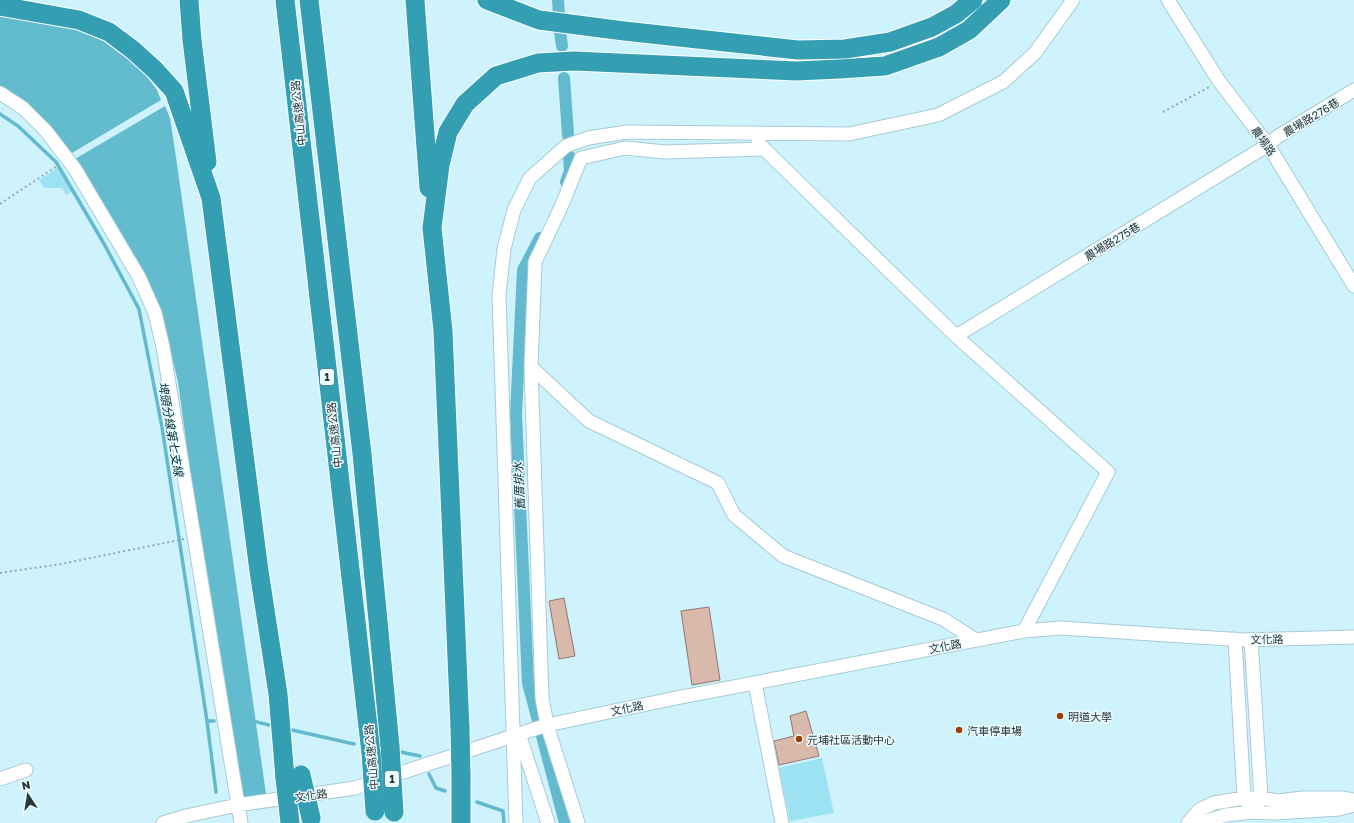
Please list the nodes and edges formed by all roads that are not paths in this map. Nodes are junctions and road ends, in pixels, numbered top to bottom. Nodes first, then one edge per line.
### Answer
1 (189, 0) edge
2 (285, 0) edge
3 (309, 0) edge
4 (415, 0) edge
5 (487, 0) edge
6 (973, 0) edge
7 (1001, 0) edge
8 (1073, 0) edge
9 (1168, 0) edge
10 (0, 6) edge
11 (1354, 90) edge
12 (0, 93) edge
13 (747, 132) junction
14 (1268, 145) junction
15 (763, 149) junction
16 (211, 198) junction
17 (432, 228) junction
18 (1354, 286) edge
19 (956, 336) junction
20 (531, 367) junction
21 (1024, 631) junction
22 (1354, 637) edge
23 (1235, 639) junction
24 (976, 640) junction
25 (1251, 640) junction
26 (754, 683) junction
27 (545, 726) junction
28 (519, 734) junction
29 (26, 770) dead end
30 (293, 777) junction
31 (0, 779) edge
32 (1244, 798) junction
33 (1261, 798) junction
34 (1354, 800) edge
35 (237, 805) junction
36 (1354, 805) edge
37 (1253, 812) junction
38 (376, 817) edge
39 (394, 817) edge
40 (311, 821) edge
41 (163, 823) edge
42 (241, 823) edge
43 (290, 823) edge
44 (461, 823) edge
45 (516, 823) edge
46 (548, 823) edge
47 (578, 823) edge
48 (782, 823) edge
49 (1188, 823) edge
50 (1200, 823) edge

1 - 16 highway
2 - 38 highway, 中山高速公路 / 1, bridge
3 - 39 highway, 中山高速公路 / 1, bridge
4 - 17 highway
5 - 6 highway
7 - 17 highway
8 - 13 street
9 - 14 street, 農場路
10 - 16 highway
11 - 14 street, 農場路276巷
12 - 35 street
13 - 15 street
13 - 28 street
14 - 18 street, 農場路
14 - 19 street, 農場路275巷
15 - 19 street
15 - 20 street
16 - 30 highway
17 - 44 highway, bridge
19 - 21 street
20 - 24 street
20 - 27 street
21 - 23 street, 文化路
21 - 24 street, 文化路
22 - 25 street, 文化路
23 - 25 street, 文化路
23 - 32 street
24 - 26 street, 文化路
25 - 33 street
26 - 27 street, 文化路
26 - 48 street
27 - 28 street, 文化路
27 - 47 street
28 - 35 street, 文化路
28 - 45 street
28 - 46 street
29 - 31 street
30 - 40 highway, bridge
30 - 43 highway, bridge
32 - 33 street
32 - 37 street
32 - 49 street
33 - 34 street
33 - 37 street
35 - 41 street, 文化路
35 - 42 street
36 - 37 street
37 - 50 street

